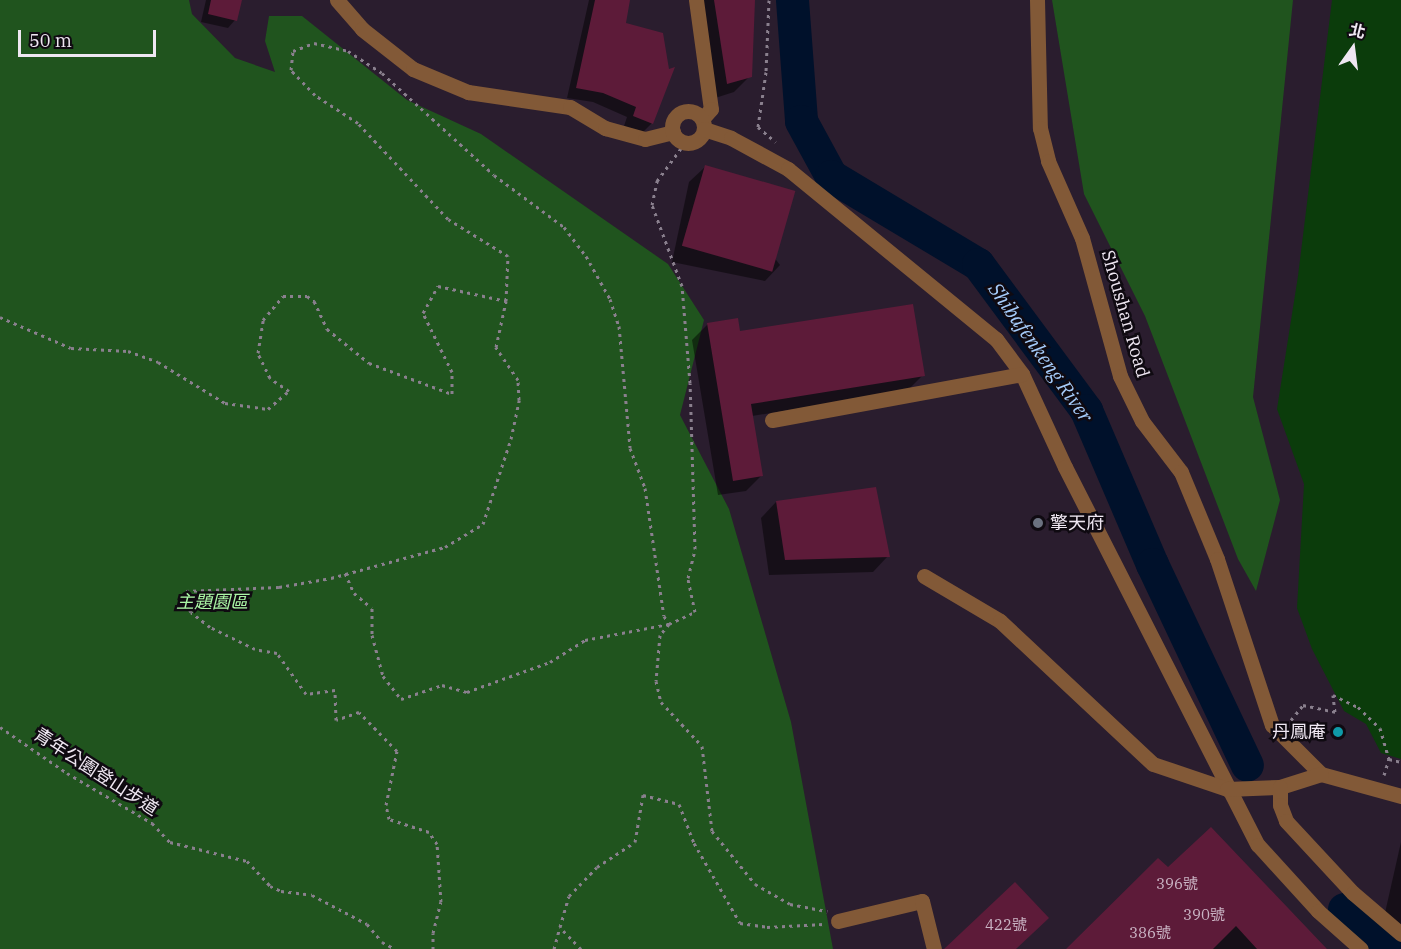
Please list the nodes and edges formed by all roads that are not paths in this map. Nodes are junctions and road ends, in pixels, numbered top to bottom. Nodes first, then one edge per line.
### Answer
1 (337, 0) edge
2 (696, 0) edge
3 (1037, 0) edge
4 (703, 124) junction
5 (673, 132) junction
6 (1022, 374) junction
7 (772, 420) dead end
8 (924, 576) dead end
9 (1321, 774) junction
10 (1280, 787) junction
11 (1227, 789) junction
12 (1401, 796) edge
13 (838, 921) road end
14 (1401, 934) edge
15 (934, 949) edge
16 (1361, 949) edge

1 - 5 street
2 - 4 street
3 - 9 street, Shoushan Road
4 - 5 street
4 - 5 street
4 - 6 street
6 - 7 street
6 - 11 street
8 - 11 street
9 - 10 street
9 - 12 street, Shoushan Road
10 - 11 street
10 - 14 street
11 - 16 street
13 - 15 street

